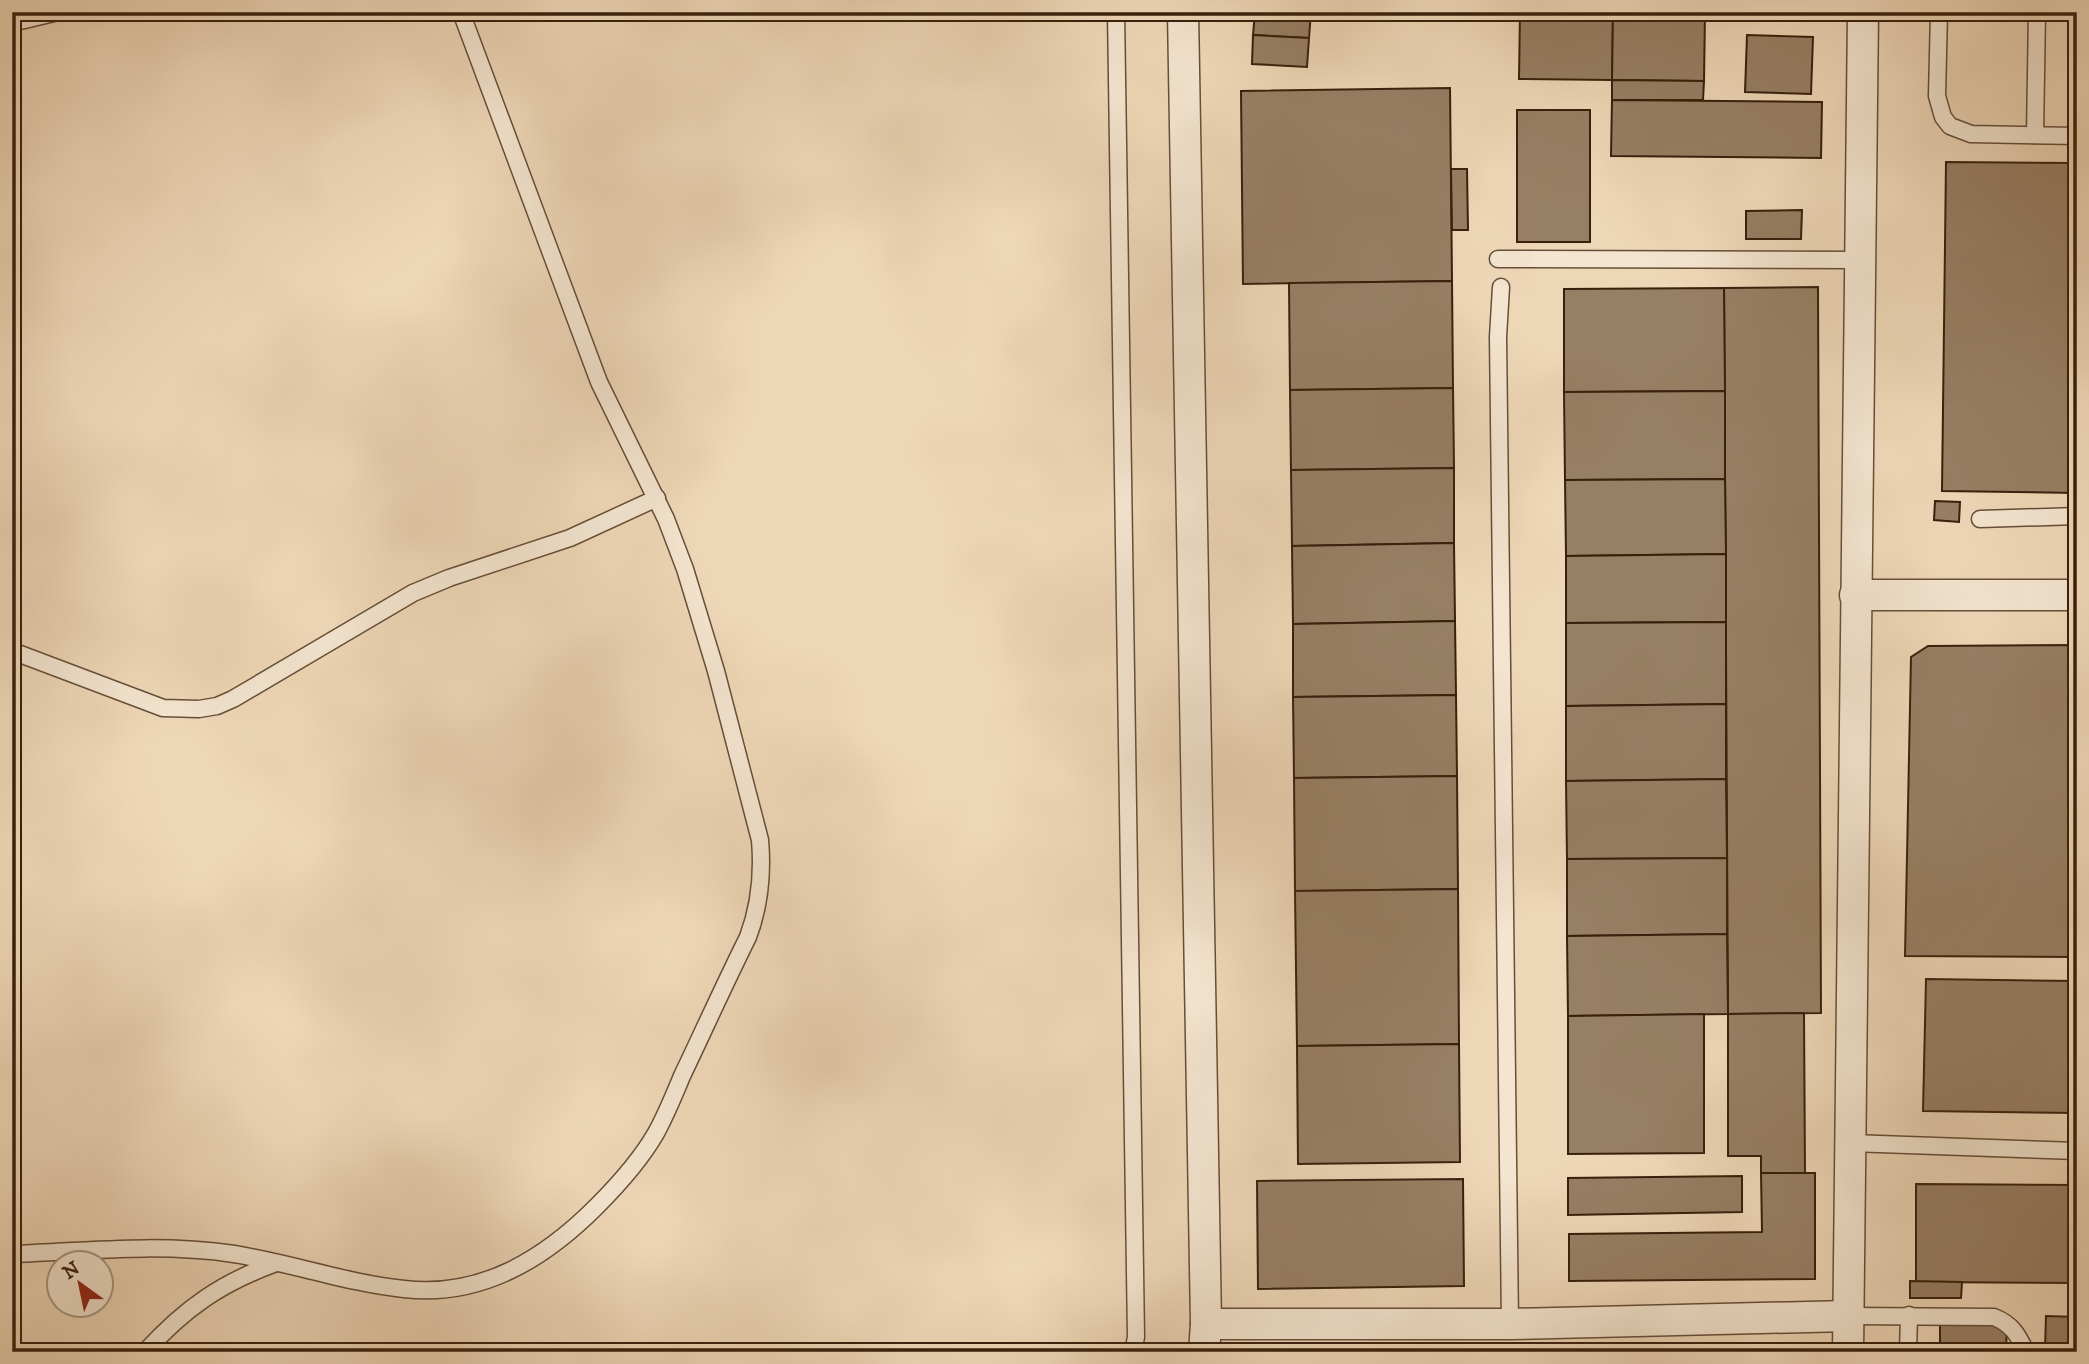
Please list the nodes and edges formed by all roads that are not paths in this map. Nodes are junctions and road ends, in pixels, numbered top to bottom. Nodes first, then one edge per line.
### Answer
1 (58, 12) edge
2 (461, 12) edge
3 (1116, 12) edge
4 (1183, 12) edge
5 (1863, 12) edge
6 (1938, 12) edge
7 (2037, 12) edge
8 (12, 23) edge
9 (2035, 135) junction
10 (2077, 136) edge
11 (1498, 259) dead end
12 (1860, 260) junction
13 (1501, 288) dead end
14 (657, 498) junction
15 (2077, 516) edge
16 (1980, 519) dead end
17 (1856, 594) junction
18 (2077, 596) edge
19 (12, 651) edge
20 (1851, 1143) junction
21 (2077, 1150) edge
22 (12, 1254) edge
23 (276, 1263) junction
24 (1909, 1315) junction
25 (1848, 1316) junction
26 (1510, 1324) junction
27 (1205, 1338) edge
28 (145, 1352) edge
29 (1133, 1352) edge
30 (1848, 1352) edge
31 (1908, 1352) edge
32 (2026, 1352) edge

1 - 8 lane
2 - 14 lane
3 - 29 lane
4 - 27 street
5 - 12 street
6 - 9 lane
7 - 9 lane
9 - 10 lane
11 - 12 lane
12 - 17 street
13 - 26 lane
14 - 19 lane
14 - 23 lane
15 - 16 lane
17 - 18 street
17 - 20 street
20 - 21 lane
20 - 25 street
22 - 23 lane
23 - 28 lane
24 - 25 lane
24 - 31 lane
24 - 32 lane
25 - 26 street
25 - 30 street
26 - 27 street

